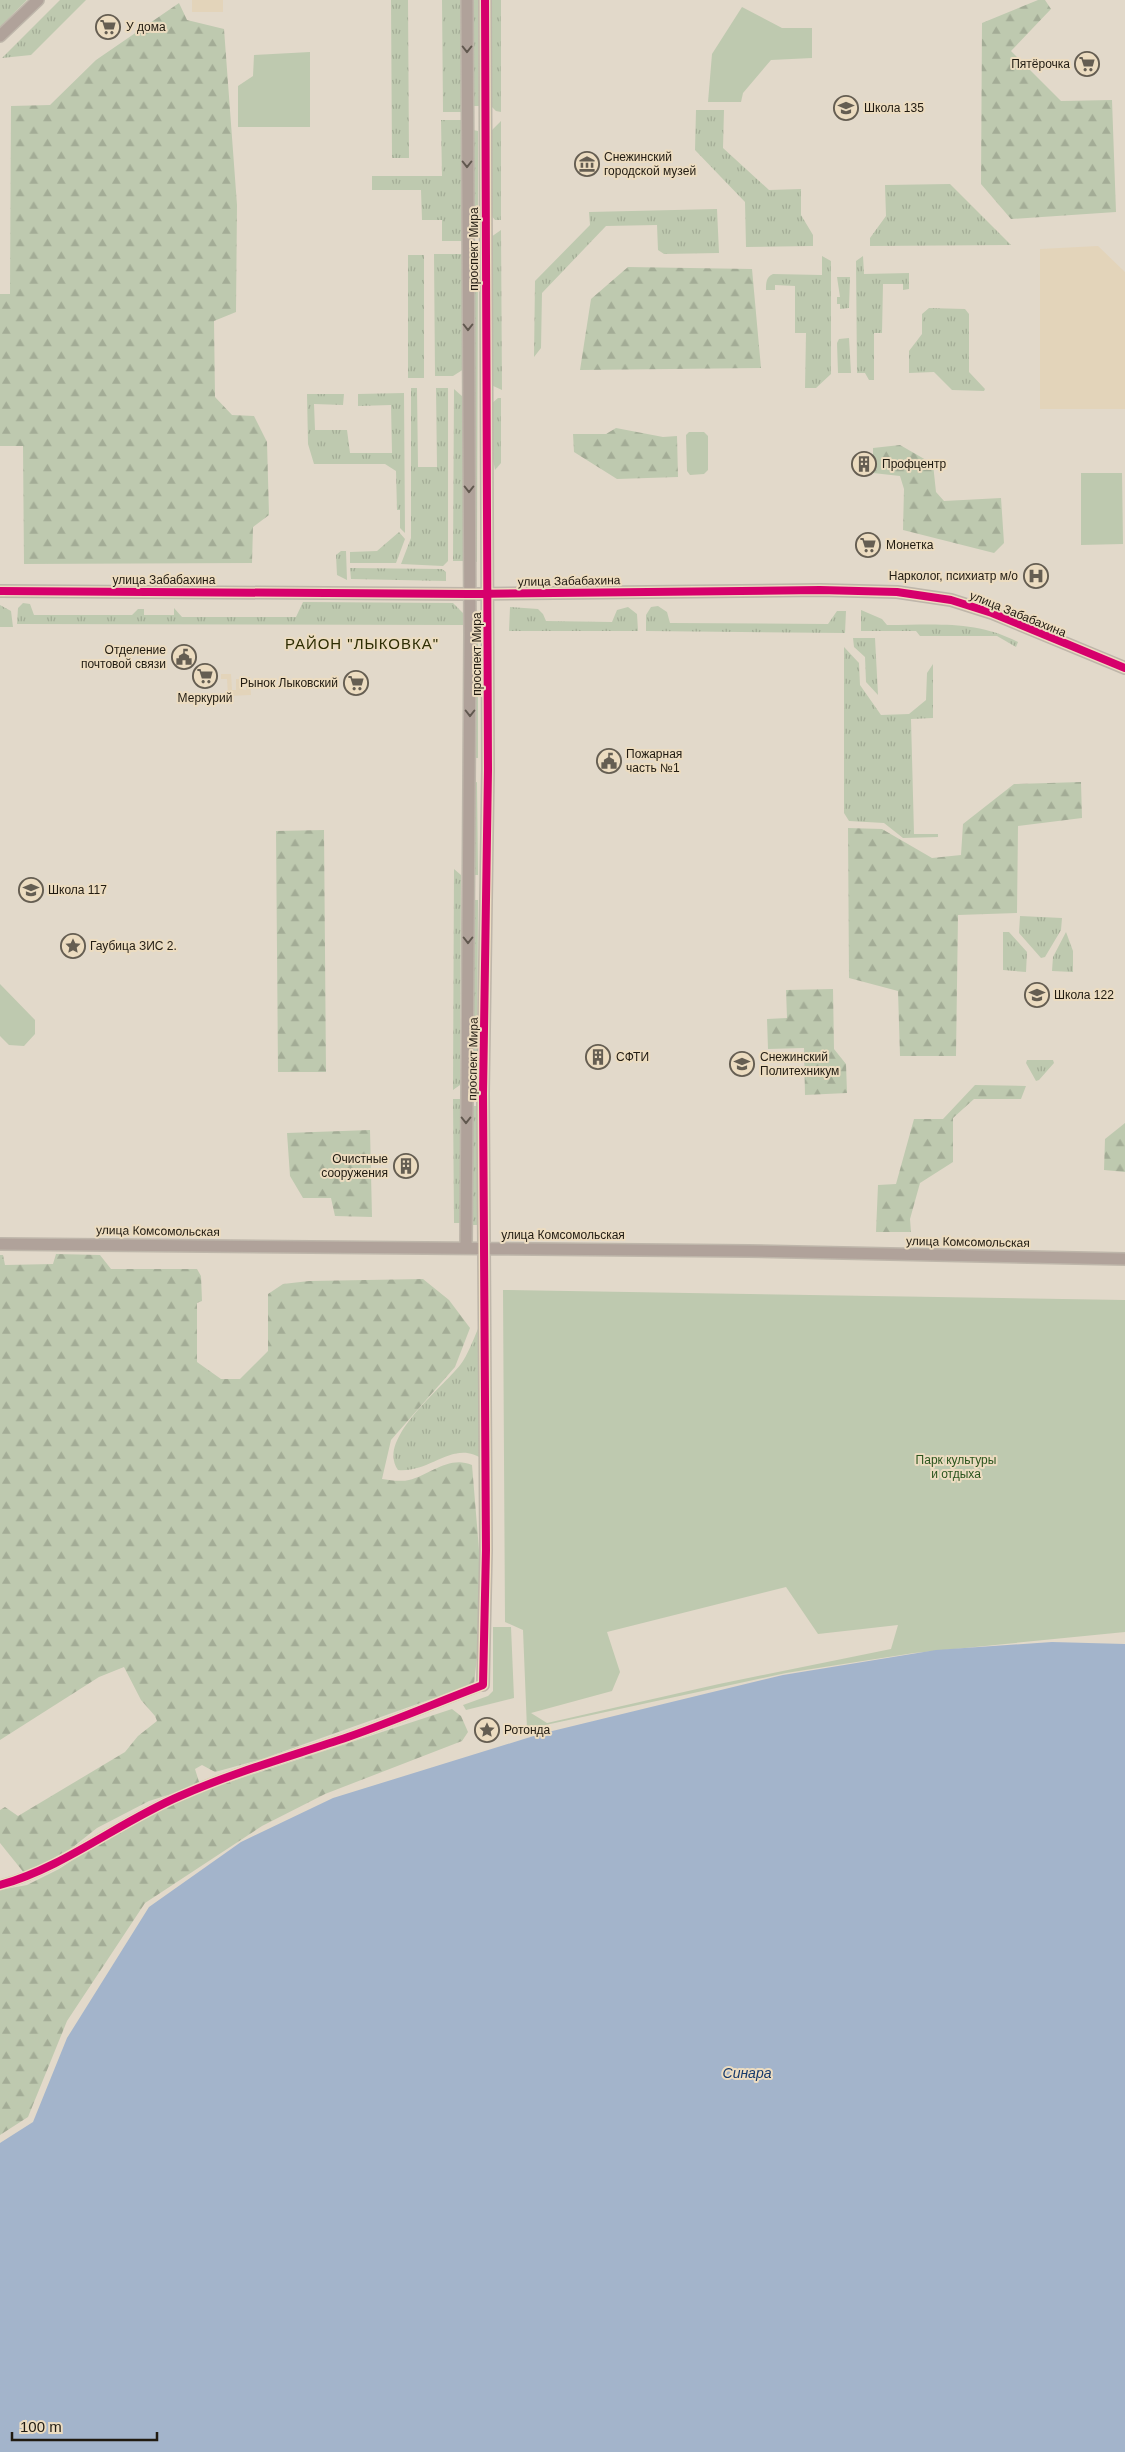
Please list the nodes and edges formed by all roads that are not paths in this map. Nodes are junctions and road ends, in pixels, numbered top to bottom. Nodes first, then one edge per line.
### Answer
1 (38, 0) edge
2 (467, 0) edge
3 (485, 0) edge
4 (0, 36) edge
5 (467, 116) junction
6 (484, 116) junction
7 (0, 591) edge
8 (469, 594) junction
9 (488, 594) junction
10 (1125, 668) edge
11 (469, 770) junction
12 (488, 770) junction
13 (468, 891) junction
14 (488, 891) junction
15 (483, 1094) junction
16 (467, 1095) junction
17 (0, 1244) edge
18 (466, 1248) junction
19 (484, 1249) junction
20 (1125, 1259) edge
21 (483, 1685) joint
22 (0, 1885) edge

1 - 4 street
2 -> 5 street, проспект Мира
3 - 6 street, проспект Мира
5 - 6 street
5 -> 8 street, проспект Мира
6 - 9 street, проспект Мира
7 - 8 street, улица Забабахина
8 - 9 street, улица Забабахина
8 -> 11 street, проспект Мира
9 - 10 street, улица Забабахина
9 - 12 street, проспект Мира
11 - 12 street
11 - 13 street, проспект Мира
12 - 14 street, проспект Мира
13 - 14 street
13 -> 16 street, проспект Мира
14 - 15 street, проспект Мира
15 - 16 street
15 - 19 street, проспект Мира
16 -> 18 street, проспект Мира
17 - 18 street, улица Комсомольская
18 - 19 street, улица Комсомольская
19 - 20 street, улица Комсомольская
19 - 21 street, проспект Мира
21 - 22 street

